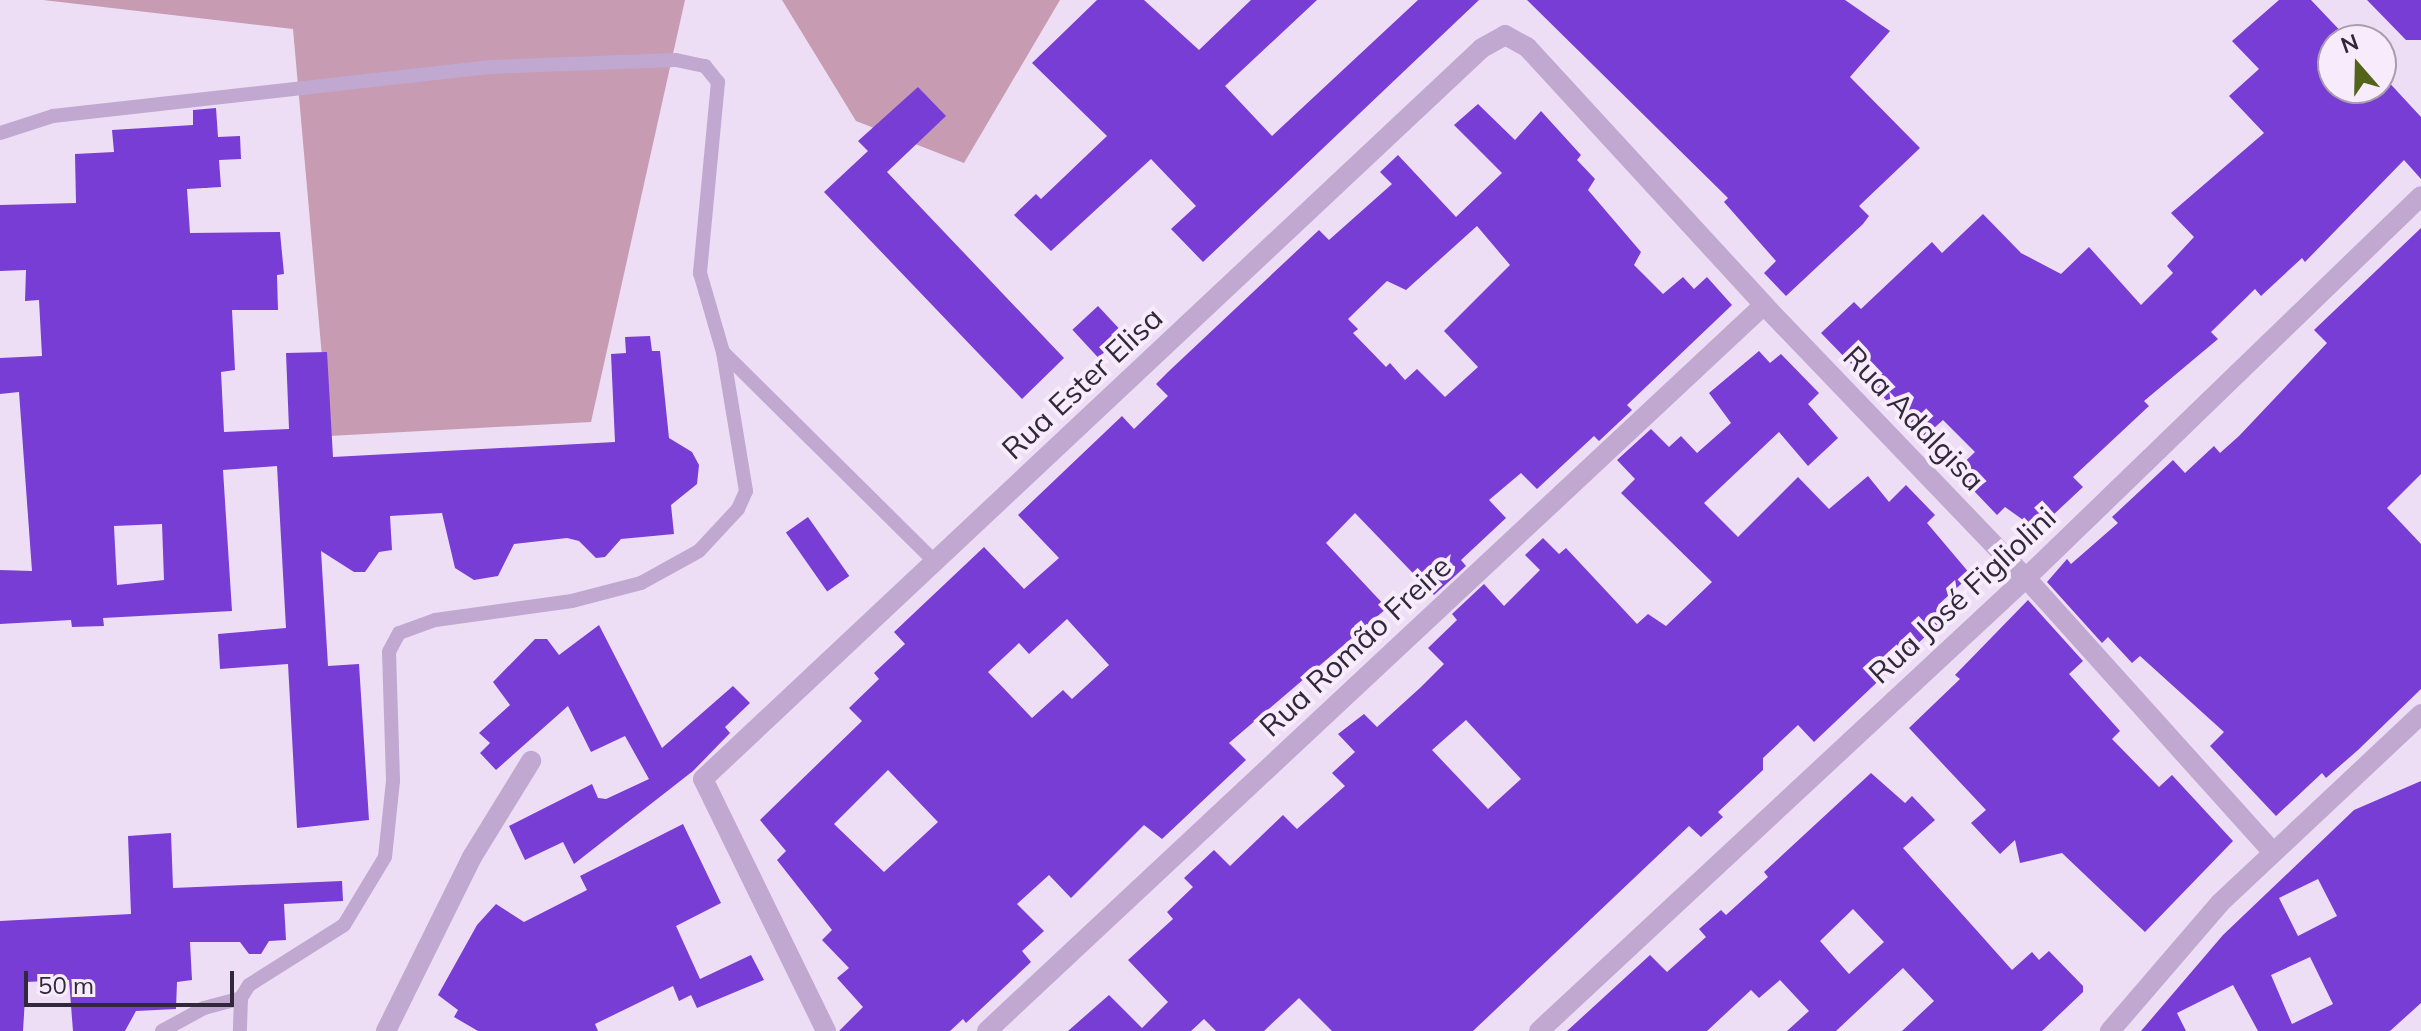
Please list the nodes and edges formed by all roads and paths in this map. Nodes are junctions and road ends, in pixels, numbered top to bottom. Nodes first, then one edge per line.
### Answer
1 (1505, 35) joint
2 (0, 133) edge
3 (2421, 196) edge
4 (1764, 305) junction
5 (723, 352) junction
6 (934, 561) junction
7 (2026, 578) junction
8 (2421, 714) edge
9 (531, 761) dead end
10 (2273, 852) junction
11 (241, 998) junction
12 (392, 1029) edge
13 (162, 1031) edge
14 (240, 1031) edge
15 (826, 1031) edge
16 (987, 1031) edge
17 (1539, 1031) edge
18 (2110, 1031) edge

1 - 4 street, Rua Adalgisa
1 - 6 street, Rua Ester Elisa
2 - 5 lane
3 - 7 street, Rua José Figliolini
4 - 7 street, Rua Adalgisa
4 - 16 street, Rua Romão Freire
5 - 6 lane
5 - 11 lane
6 - 15 street, Rua Ester Elisa
7 - 10 street, Rua Adalgisa
7 - 17 street, Rua José Figliolini
8 - 10 street
9 - 12 street
10 - 18 street
11 - 13 lane
11 - 14 lane

